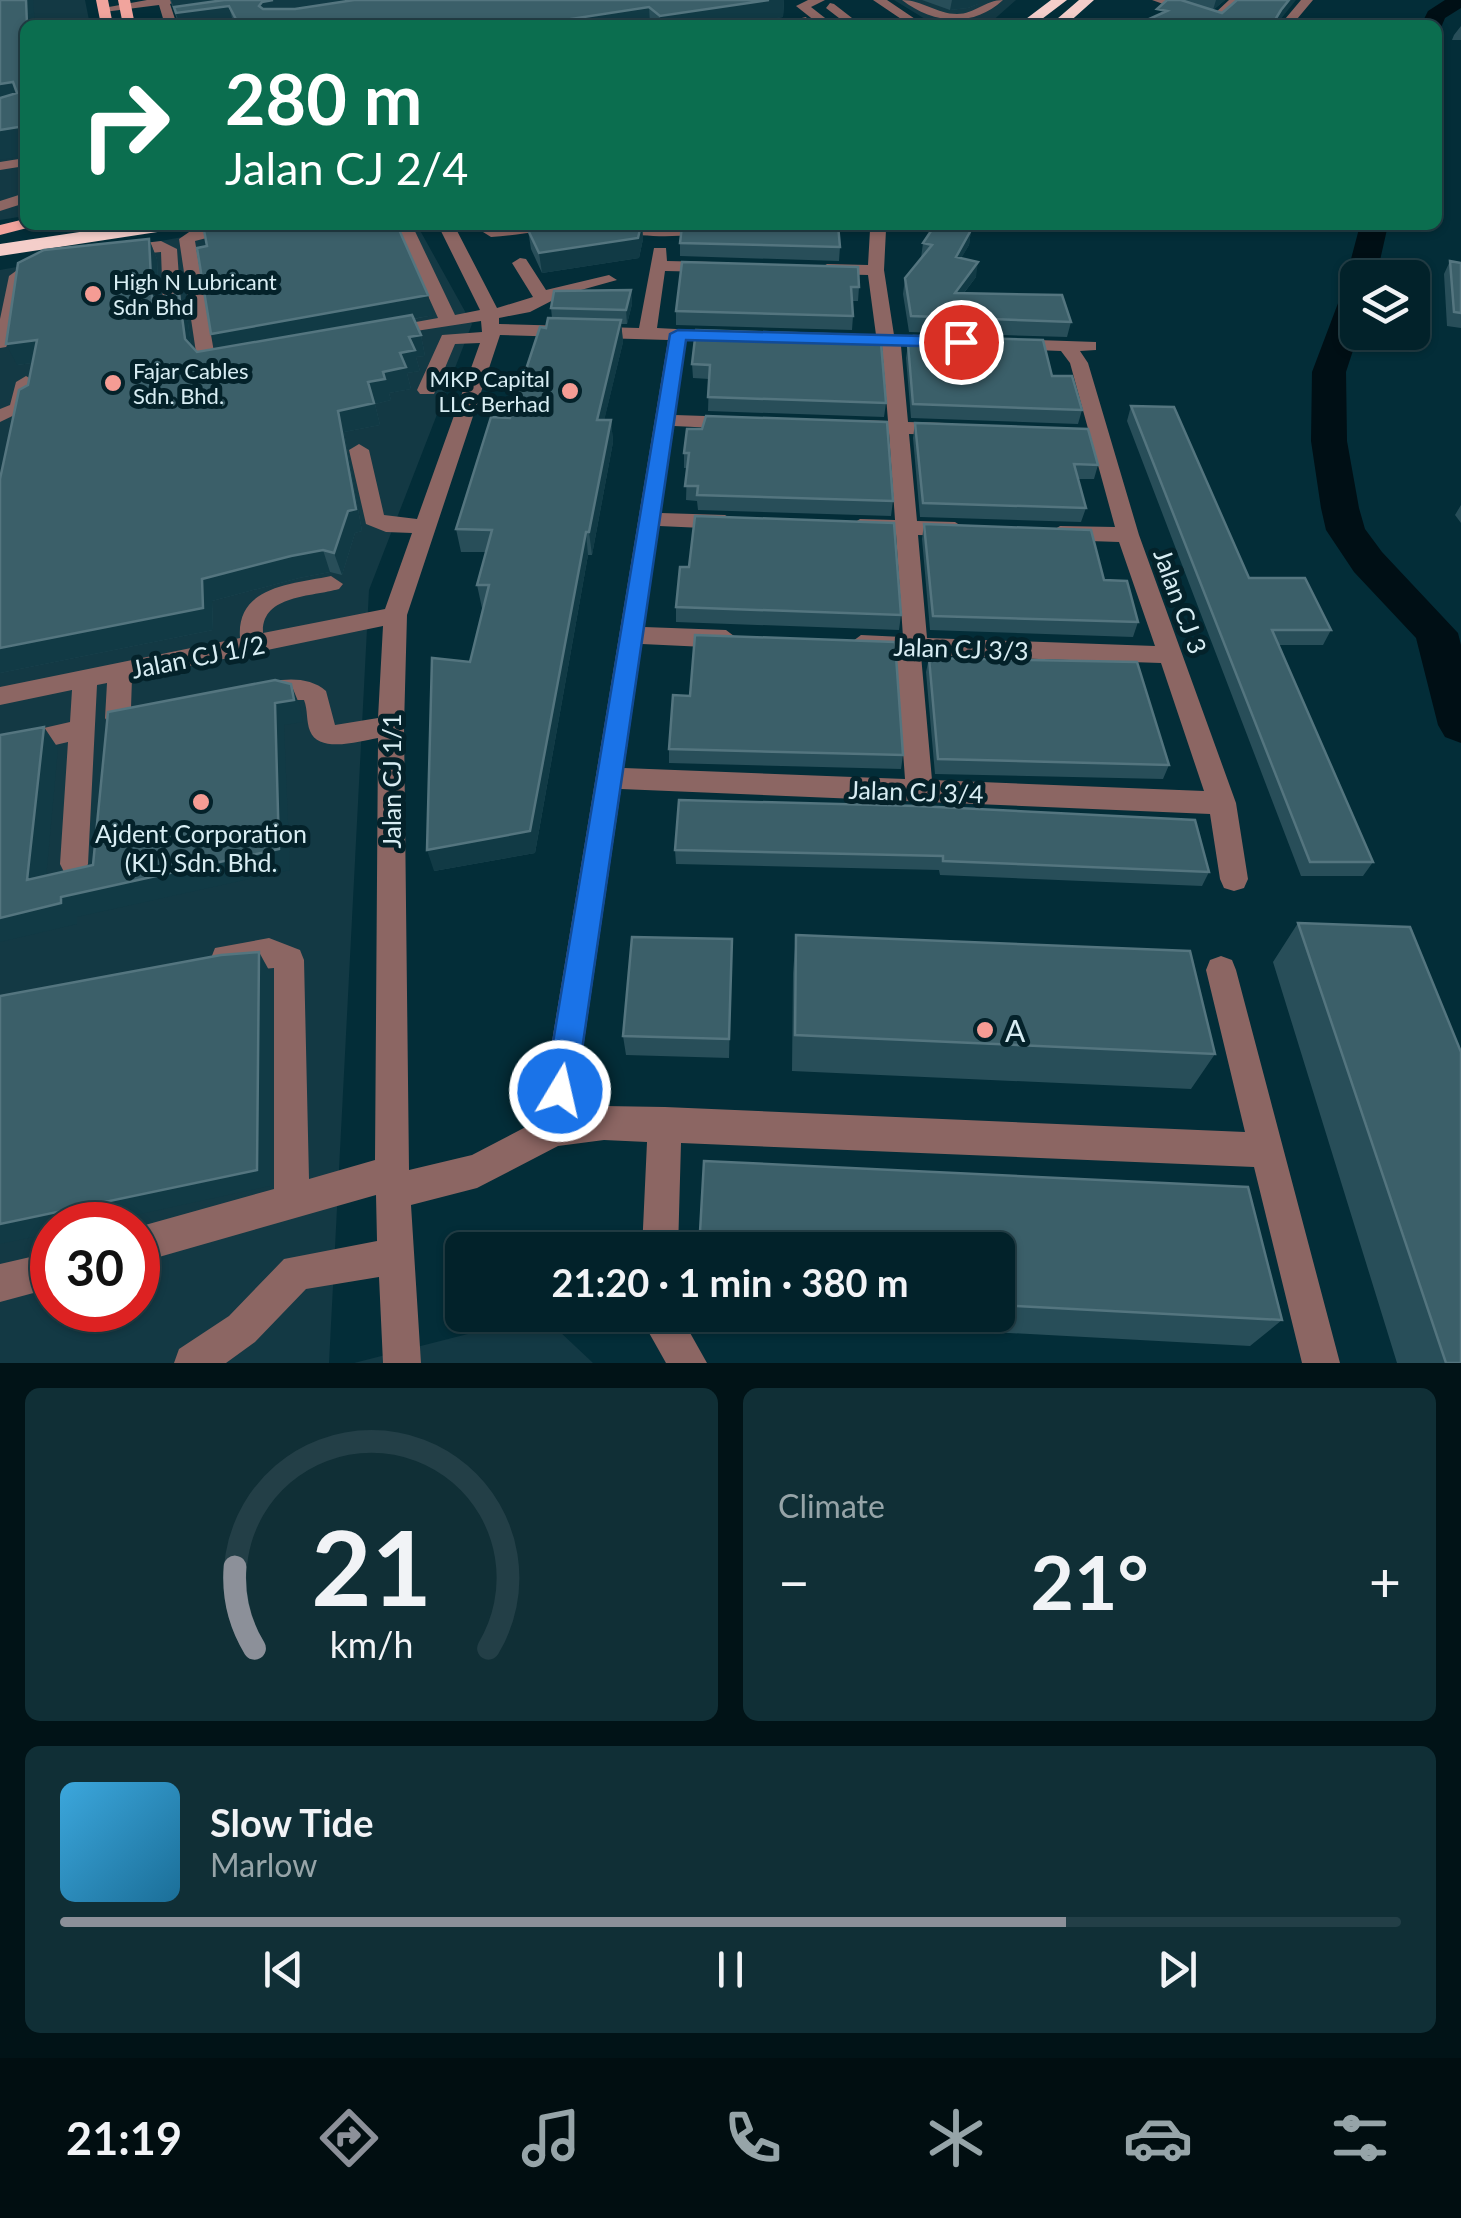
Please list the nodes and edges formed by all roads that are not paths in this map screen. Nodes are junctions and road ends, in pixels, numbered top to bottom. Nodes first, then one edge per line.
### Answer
1 (173, 0) edge
2 (792, 0) edge
3 (863, 0) edge
4 (878, 0) edge
5 (908, 0) edge
6 (1046, 0) edge
7 (1060, 0) edge
8 (1088, 0) edge
9 (1158, 0) edge
10 (1307, 0) edge
11 (163, 1) edge
12 (990, 2) edge
13 (124, 3) edge
14 (825, 3) edge
15 (103, 4) edge
16 (1104, 6) dead end
17 (187, 19) edge
18 (183, 20) edge
19 (806, 20) edge
20 (821, 20) edge
21 (847, 20) edge
22 (892, 20) edge
23 (910, 20) edge
24 (1031, 20) edge
25 (1031, 20) edge
26 (1062, 20) edge
27 (1087, 20) edge
28 (1216, 20) edge
29 (1290, 20) edge
30 (96, 230) edge
31 (217, 230) edge
32 (415, 230) edge
33 (483, 230) edge
34 (649, 230) edge
35 (671, 230) edge
36 (879, 230) edge
37 (664, 231) junction
38 (0, 237) edge
39 (440, 242) edge
40 (78, 257) edge
41 (48, 262) edge
42 (520, 263) dead end
43 (657, 266) junction
44 (737, 268) edge
45 (816, 269) edge
46 (876, 270) junction
47 (609, 280) dead end
48 (542, 298) junction
49 (172, 306) edge
50 (448, 320) junction
51 (490, 326) junction
52 (647, 334) junction
53 (678, 334) junction
54 (372, 335) edge
55 (716, 336) edge
56 (811, 338) edge
57 (3, 339) edge
58 (889, 340) junction
59 (240, 361) edge
60 (26, 382) edge
61 (428, 390) dead end
62 (0, 416) edge
63 (665, 420) junction
64 (762, 424) edge
65 (840, 426) edge
66 (898, 428) junction
67 (958, 429) edge
68 (359, 450) dead end
69 (650, 519) junction
70 (748, 522) edge
71 (827, 525) edge
72 (423, 526) junction
73 (906, 528) junction
74 (980, 530) edge
75 (1036, 532) edge
76 (1128, 535) junction
77 (331, 584) dead end
78 (395, 615) junction
79 (632, 636) junction
80 (750, 640) edge
81 (829, 642) edge
82 (252, 646) junction
83 (912, 646) junction
84 (1171, 655) junction
85 (120, 672) junction
86 (85, 679) junction
87 (0, 696) edge
88 (245, 697) edge
89 (168, 713) edge
90 (391, 726) junction
91 (83, 729) junction
92 (0, 748) edge
93 (610, 778) junction
94 (919, 791) junction
95 (1222, 804) junction
96 (74, 864) dead end
97 (1234, 879) dead end
98 (194, 964) edge
99 (1221, 970) dead end
100 (665, 1124) junction
101 (554, 1130) junction
102 (1265, 1150) junction
103 (392, 1183) junction
104 (292, 1200) junction
105 (661, 1232) edge
106 (160, 1239) edge
107 (395, 1256) junction
108 (30, 1276) edge
109 (0, 1283) edge
110 (669, 1332) edge
111 (192, 1363) edge
112 (402, 1363) edge
113 (688, 1363) edge
114 (1320, 1363) edge

1 - 11 street
2 - 19 street
3 - 22 street
4 - 23 street
5 - 12 street
6 - 24 highway
7 - 25 highway
8 - 26 highway
9 - 28 street
10 - 29 street
11 - 13 street
13 - 15 street
14 - 20 street
14 - 21 street
16 - 27 highway
17 - 18 street
30 - 38 highway
31 - 59 street
32 - 39 street
33 - 39 street
34 - 37 street
35 - 37 street
36 - 46 street
37 - 43 street
39 - 50 street
39 - 51 street
40 - 49 street
41 - 57 street
42 - 48 street
43 - 44 street
43 - 52 street
45 - 46 street
46 - 58 street
47 - 48 street
48 - 51 street
50 - 51 street
50 - 54 street
51 - 52 street
51 - 61 street
51 - 72 street, Jalan CJ 1/1
52 - 53 street
53 - 55 street
53 - 63 street
56 - 58 street
58 - 66 street
58 - 76 street, Jalan CJ 3
60 - 62 street
63 - 64 street
63 - 69 street
65 - 66 street
66 - 67 street
66 - 73 street
68 - 72 street
69 - 70 street
69 - 79 street
71 - 73 street
72 - 78 street, Jalan CJ 1/1
73 - 74 street
73 - 83 street
75 - 76 street
76 - 84 street, Jalan CJ 3
77 - 82 street
78 - 82 street, Jalan CJ 1/2
78 - 90 street, Jalan CJ 1/1
79 - 80 street
79 - 93 street
81 - 83 street, Jalan CJ 3/3
82 - 85 street, Jalan CJ 1/2
83 - 84 street, Jalan CJ 3/3
83 - 94 street
84 - 95 street, Jalan CJ 3
85 - 86 street, Jalan CJ 1/2
85 - 89 street
86 - 87 street, Jalan CJ 1/2
86 - 91 street
88 - 90 street
90 - 103 street, Jalan CJ 1/1
91 - 92 street
91 - 96 street
93 - 94 street, Jalan CJ 3/4
93 - 101 street
94 - 95 street, Jalan CJ 3/4
95 - 97 street, Jalan CJ 3
98 - 104 street
99 - 102 street
100 - 101 street
100 - 102 street
100 - 105 street
101 - 103 street
102 - 114 street
103 - 104 street
103 - 107 street, Jalan CJ 1/1
104 - 106 street
107 - 111 street
107 - 112 street, Jalan CJ 1/1
108 - 109 street
110 - 113 street

